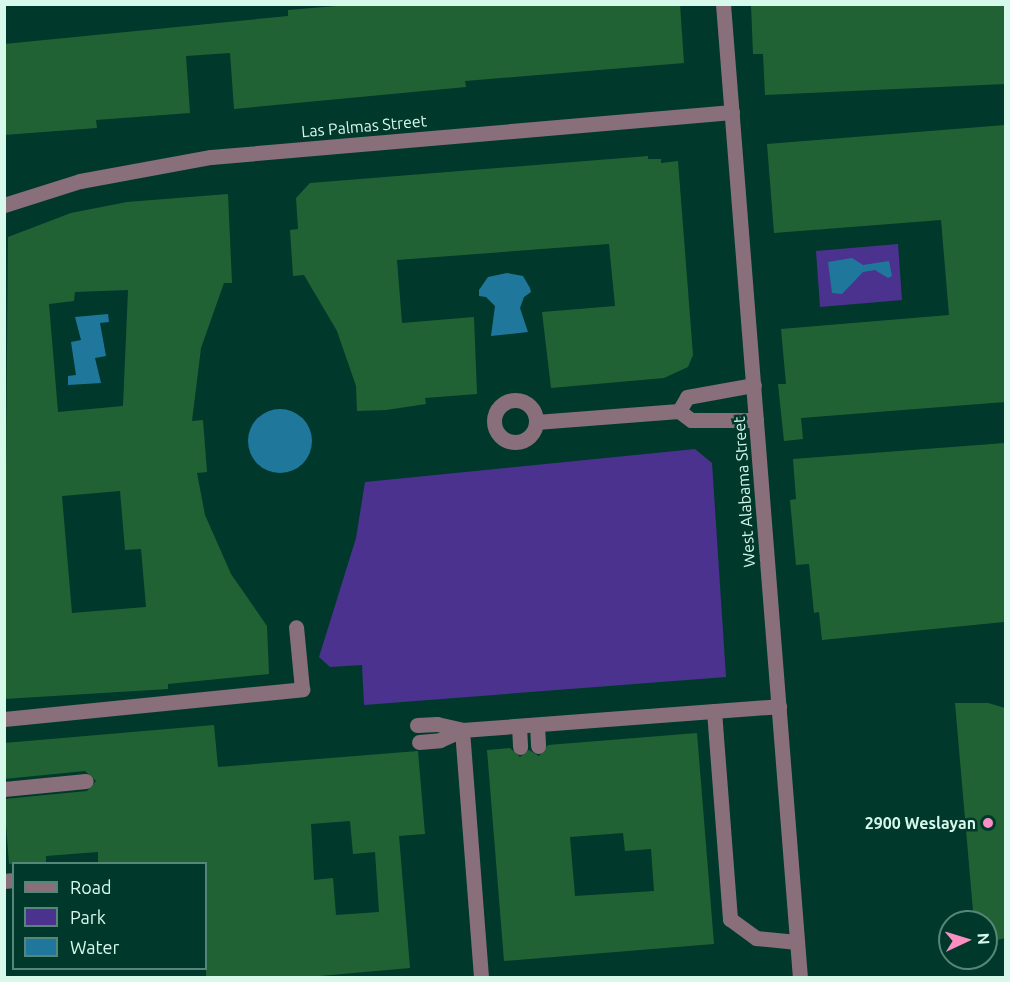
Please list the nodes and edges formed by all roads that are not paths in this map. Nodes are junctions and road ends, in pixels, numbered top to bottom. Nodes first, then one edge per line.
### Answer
1 (723, 4) edge
2 (732, 112) junction
3 (4, 206) edge
4 (754, 385) junction
5 (679, 411) junction
6 (756, 420) junction
7 (537, 422) dead end
8 (296, 627) dead end
9 (779, 706) junction
10 (714, 711) junction
11 (4, 719) edge
12 (417, 724) dead end
13 (537, 724) junction
14 (519, 726) junction
15 (462, 730) junction
16 (418, 742) dead end
17 (538, 746) dead end
18 (520, 747) dead end
19 (86, 781) dead end
20 (4, 789) edge
21 (797, 942) junction
22 (481, 978) edge
23 (800, 978) edge

1 - 2 street, West Alabama Street
2 - 3 street, Las Palmas Street
2 - 4 street, West Alabama Street
4 - 5 street
4 - 6 street, West Alabama Street
5 - 6 street
5 - 7 street
6 - 9 street, West Alabama Street
8 - 11 street
9 - 10 street
9 - 21 street, West Alabama Street
10 - 13 street
10 - 21 street
12 - 15 street
13 - 14 street
13 - 17 street
14 - 15 street
14 - 18 street
15 - 16 street
15 - 22 street
19 - 20 street
21 - 23 street, West Alabama Street

